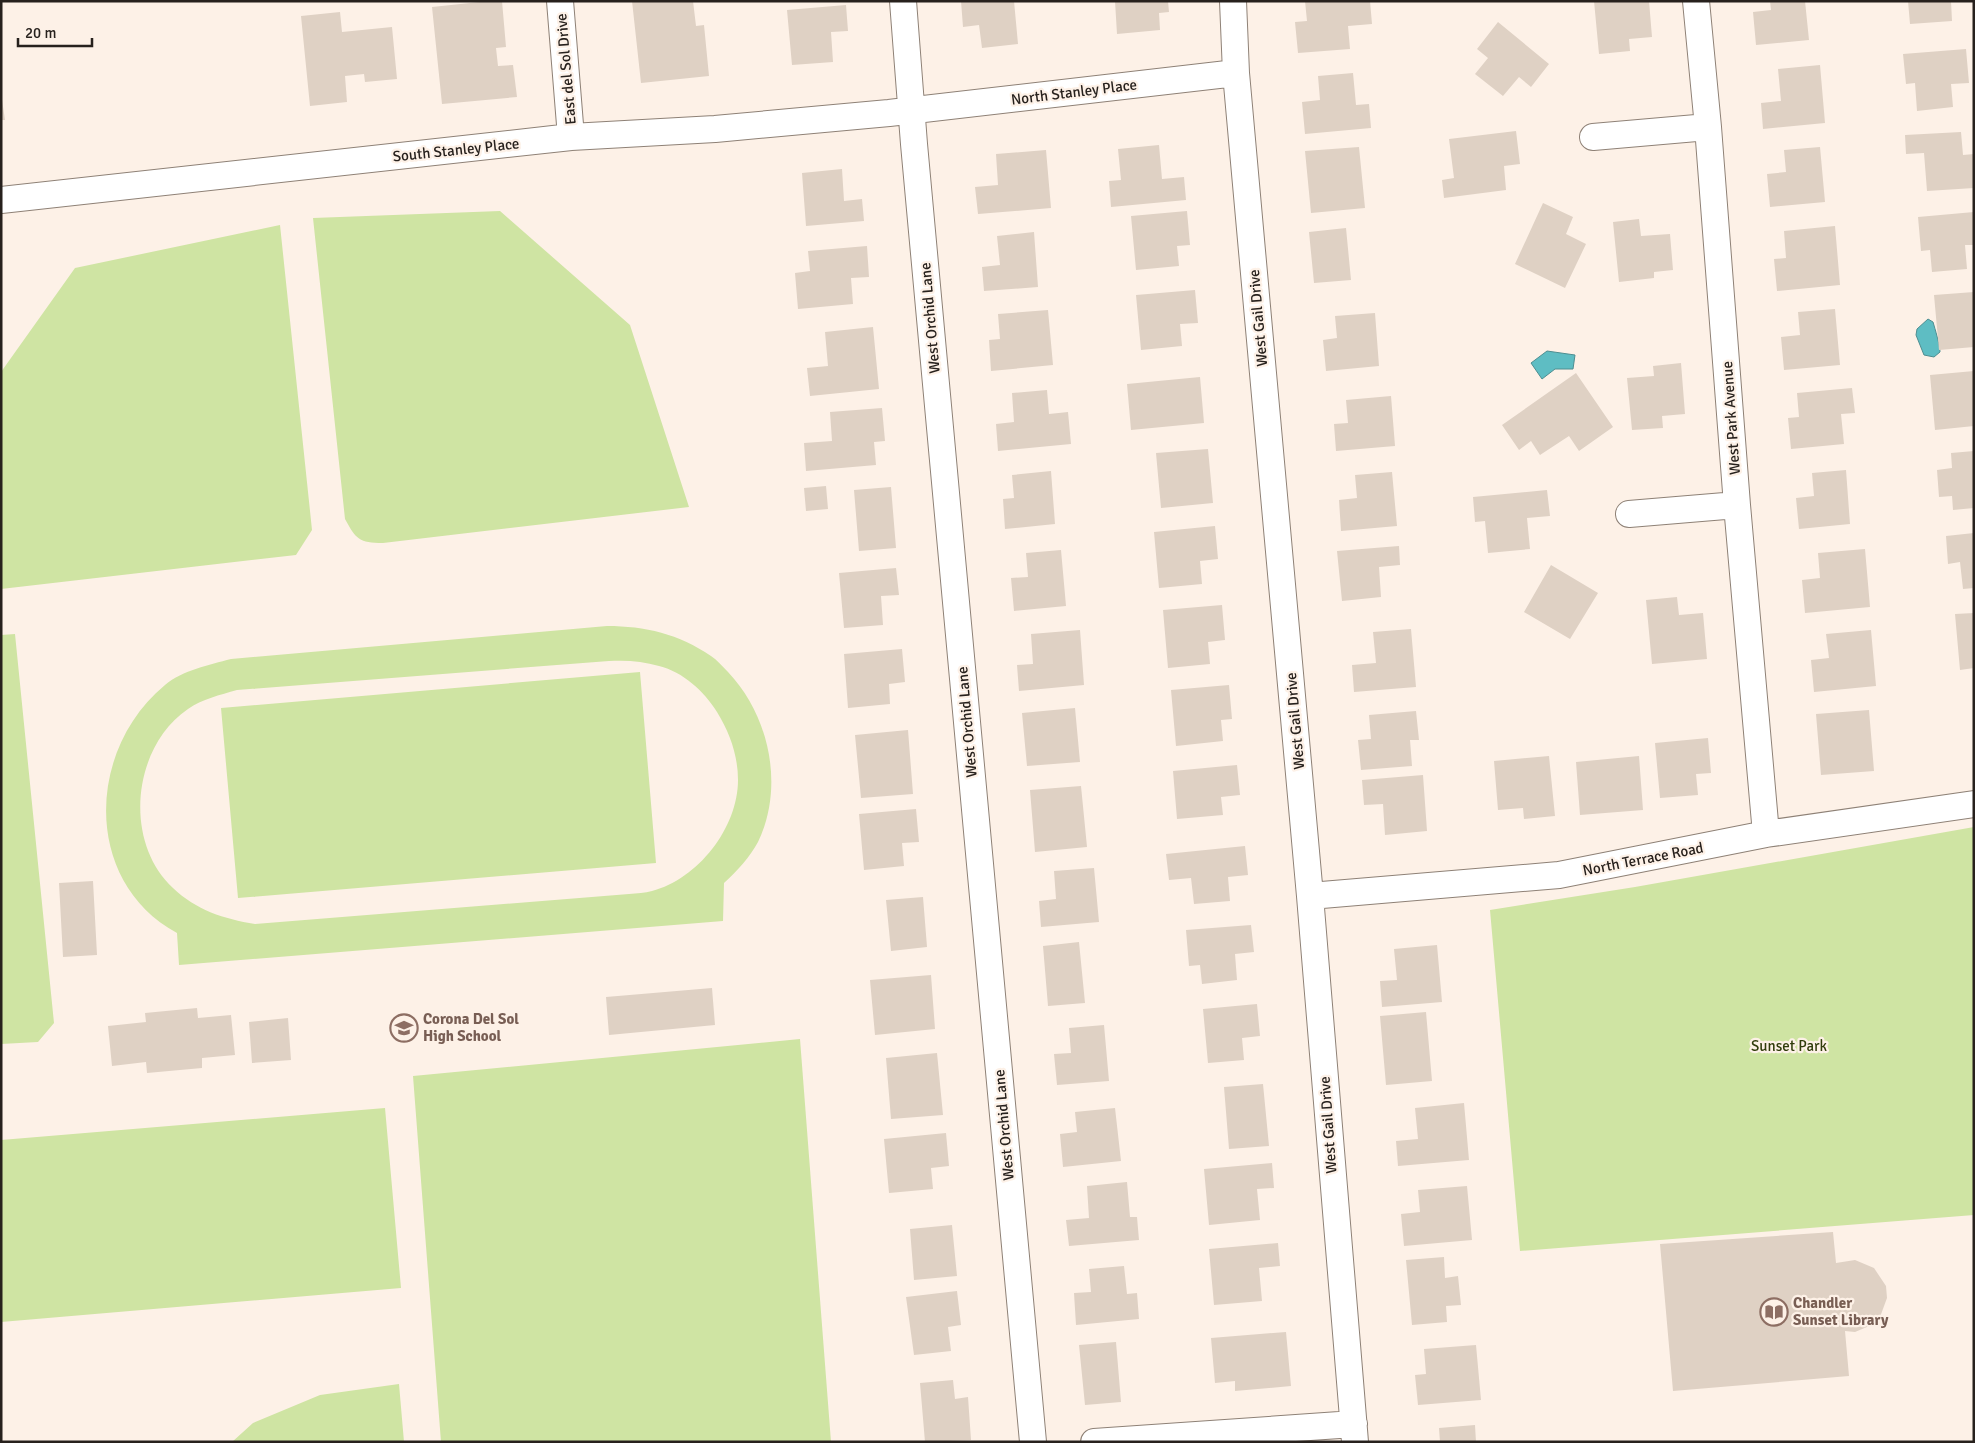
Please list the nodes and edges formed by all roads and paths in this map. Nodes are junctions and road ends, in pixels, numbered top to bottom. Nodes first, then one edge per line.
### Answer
1 (560, 1) edge
2 (903, 1) edge
3 (1233, 1) edge
4 (1696, 1) edge
5 (1236, 73) junction
6 (911, 111) junction
7 (1708, 128) junction
8 (571, 137) junction
9 (1593, 137) dead end
10 (1, 200) edge
11 (1737, 504) junction
12 (1629, 514) dead end
13 (1974, 804) edge
14 (1766, 834) junction
15 (1310, 896) junction
16 (1354, 1433) edge
17 (1033, 1442) edge
18 (1094, 1442) edge

1 - 8 street, East del Sol Drive
2 - 6 street, West Orchid Lane
3 - 5 street, West Gail Drive
4 - 7 street, West Park Avenue
5 - 6 street, North Stanley Place
5 - 15 street, West Gail Drive
6 - 8 street, South Stanley Place
6 - 17 street, West Orchid Lane
7 - 9 street
7 - 11 street, West Park Avenue
8 - 10 street, South Stanley Place
11 - 12 street
11 - 14 street, West Park Avenue
13 - 14 street, North Terrace Road
14 - 15 street, North Terrace Road
15 - 16 street, West Gail Drive
16 - 18 street

